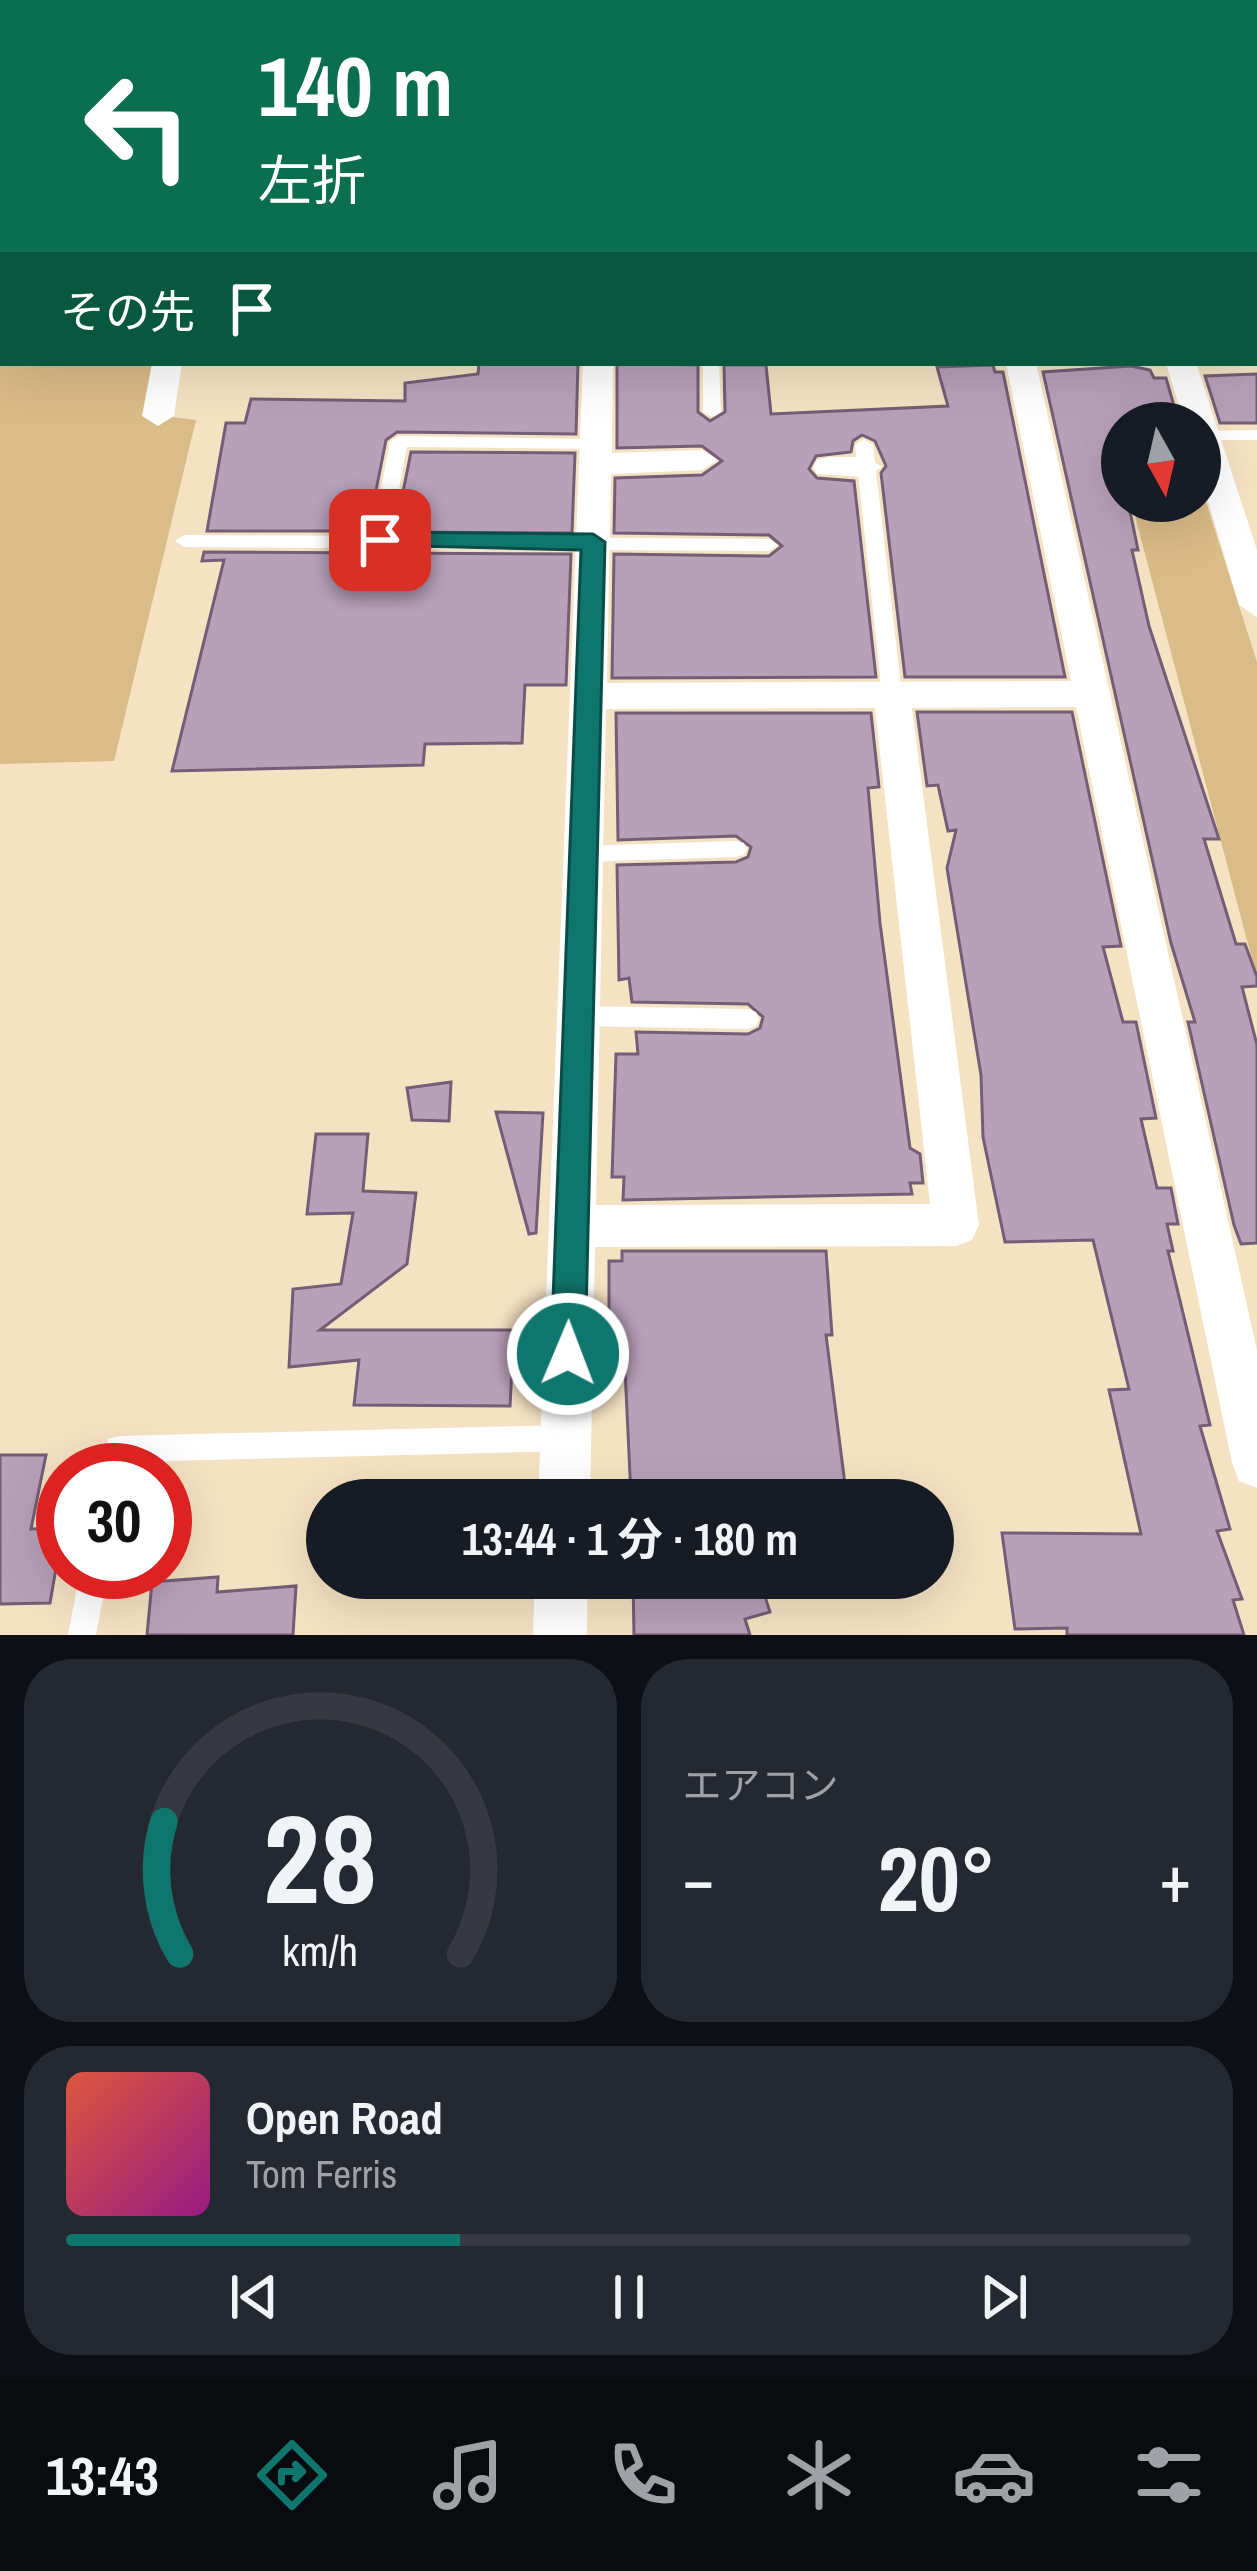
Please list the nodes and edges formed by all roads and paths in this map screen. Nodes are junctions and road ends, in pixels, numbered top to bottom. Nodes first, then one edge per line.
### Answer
1 (166, 366) edge
2 (598, 366) edge
3 (711, 366) edge
4 (1022, 366) edge
5 (1182, 366) edge
6 (1193, 402) edge
7 (712, 412) dead end
8 (158, 416) dead end
9 (1221, 430) edge
10 (1257, 435) edge
11 (594, 454) junction
12 (865, 456) joint
13 (701, 460) dead end
14 (829, 467) dead end
15 (1221, 491) edge
16 (380, 540) junction
17 (184, 541) dead end
18 (593, 542) junction
19 (770, 545) dead end
20 (1257, 604) edge
21 (892, 694) junction
22 (1093, 694) junction
23 (586, 696) junction
24 (736, 849) dead end
25 (582, 854) junction
26 (577, 1016) junction
27 (748, 1019) dead end
28 (571, 1226) junction
29 (565, 1438) junction
30 (192, 1447) edge
31 (1257, 1462) edge
32 (564, 1479) edge
33 (89, 1599) edge
34 (561, 1599) edge
35 (82, 1635) edge
36 (560, 1635) edge

1 - 8 street
2 - 11 street
3 - 7 lane
4 - 22 street
5 - 6 street
9 - 10 lane
11 - 13 street
11 - 16 lane
11 - 18 street
12 - 14 street
12 - 21 lane
15 - 20 street
16 - 17 lane
16 - 18 lane
18 - 19 lane
18 - 23 street
21 - 22 street
21 - 23 street
21 - 28 street
22 - 31 street
23 - 25 street
24 - 25 lane
25 - 26 street
26 - 27 lane
26 - 28 street
28 - 29 street
29 - 30 lane
29 - 32 street
33 - 35 lane
34 - 36 street

